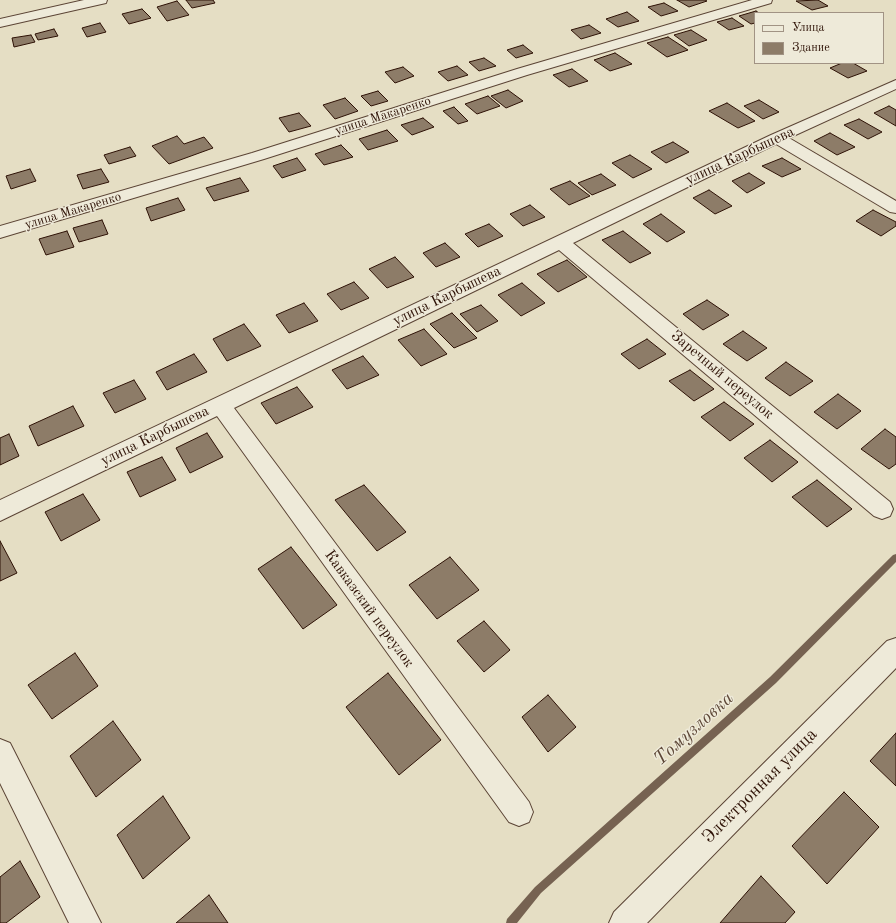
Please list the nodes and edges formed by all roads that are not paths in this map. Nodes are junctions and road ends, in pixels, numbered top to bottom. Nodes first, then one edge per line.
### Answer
1 (101, 0) edge
2 (766, 0) edge
3 (0, 23) edge
4 (896, 84) edge
5 (777, 138) junction
6 (896, 208) edge
7 (0, 232) edge
8 (561, 242) junction
9 (220, 405) junction
10 (882, 509) dead end
11 (0, 511) edge
12 (896, 650) edge
13 (0, 753) edge
14 (519, 812) dead end
15 (85, 923) edge
16 (625, 923) edge

1 - 3 street
2 - 7 street, улица Макаренко
4 - 5 street, улица Карбышева
5 - 6 street
5 - 8 street, улица Карбышева
8 - 9 street, улица Карбышева
8 - 10 street, Заречный переулок
9 - 11 street, улица Карбышева
9 - 14 street, Кавказский переулок
12 - 16 street, Электронная улица
13 - 15 street

